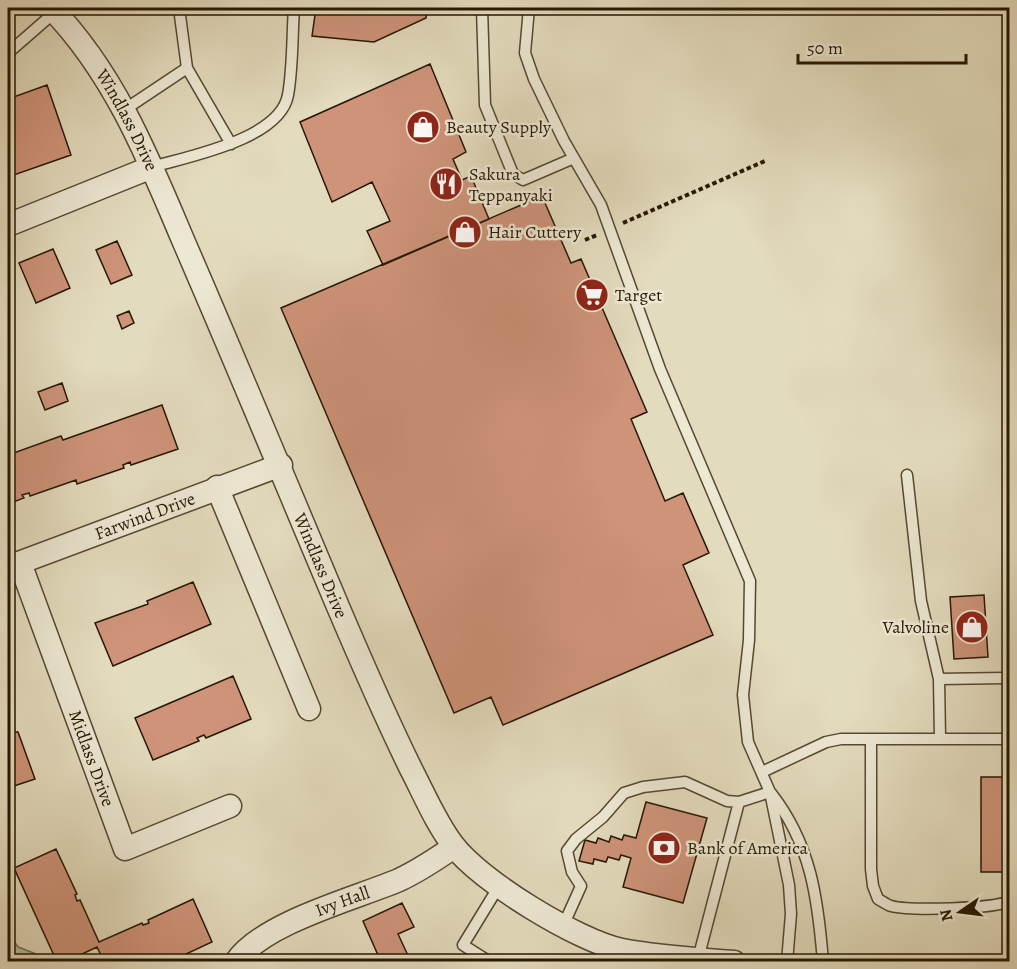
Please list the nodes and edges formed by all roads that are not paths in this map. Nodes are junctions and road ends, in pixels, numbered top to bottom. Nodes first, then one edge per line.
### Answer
1 (179, 8) edge
2 (294, 8) edge
3 (482, 8) edge
4 (528, 8) edge
5 (53, 10) edge
6 (8, 53) edge
7 (187, 68) junction
8 (124, 110) junction
9 (231, 144) junction
10 (574, 158) junction
11 (152, 167) junction
12 (8, 225) edge
13 (281, 465) junction
14 (907, 475) dead end
15 (217, 487) junction
16 (14, 565) edge
17 (1005, 678) dead end
18 (939, 679) junction
19 (309, 709) dead end
20 (940, 738) junction
21 (1008, 738) edge
22 (871, 739) junction
23 (762, 772) junction
24 (770, 792) junction
25 (739, 802) junction
26 (230, 806) dead end
27 (454, 847) junction
28 (499, 885) junction
29 (1010, 901) edge
30 (563, 926) junction
31 (650, 957) edge
32 (684, 960) edge
33 (236, 962) edge
34 (490, 962) edge
35 (734, 962) edge
36 (787, 962) edge
37 (823, 962) edge

1 - 7 lane
2 - 9 lane
3 - 10 lane
4 - 10 lane
5 - 6 lane
5 - 8 street, Windlass Drive
7 - 8 lane
7 - 9 lane
8 - 11 street, Windlass Drive
9 - 11 lane
10 - 23 lane
11 - 12 street
11 - 13 street, Windlass Drive
13 - 15 street, Farwind Drive
13 - 27 street, Windlass Drive
14 - 18 lane
15 - 16 street, Farwind Drive
15 - 19 street
16 - 26 street, Midlass Drive
17 - 18 lane
18 - 20 lane
20 - 21 lane
20 - 22 lane
22 - 23 lane
22 - 29 lane
23 - 24 lane
24 - 25 lane
24 - 36 lane
24 - 37 lane
25 - 30 lane
25 - 32 lane
27 - 28 street, Windlass Drive
27 - 33 street, Ivy Hall
28 - 30 street, Windlass Drive
28 - 34 lane
30 - 31 street, Windlass Drive
31 - 32 street, Windlass Drive
32 - 35 street, Windlass Drive

